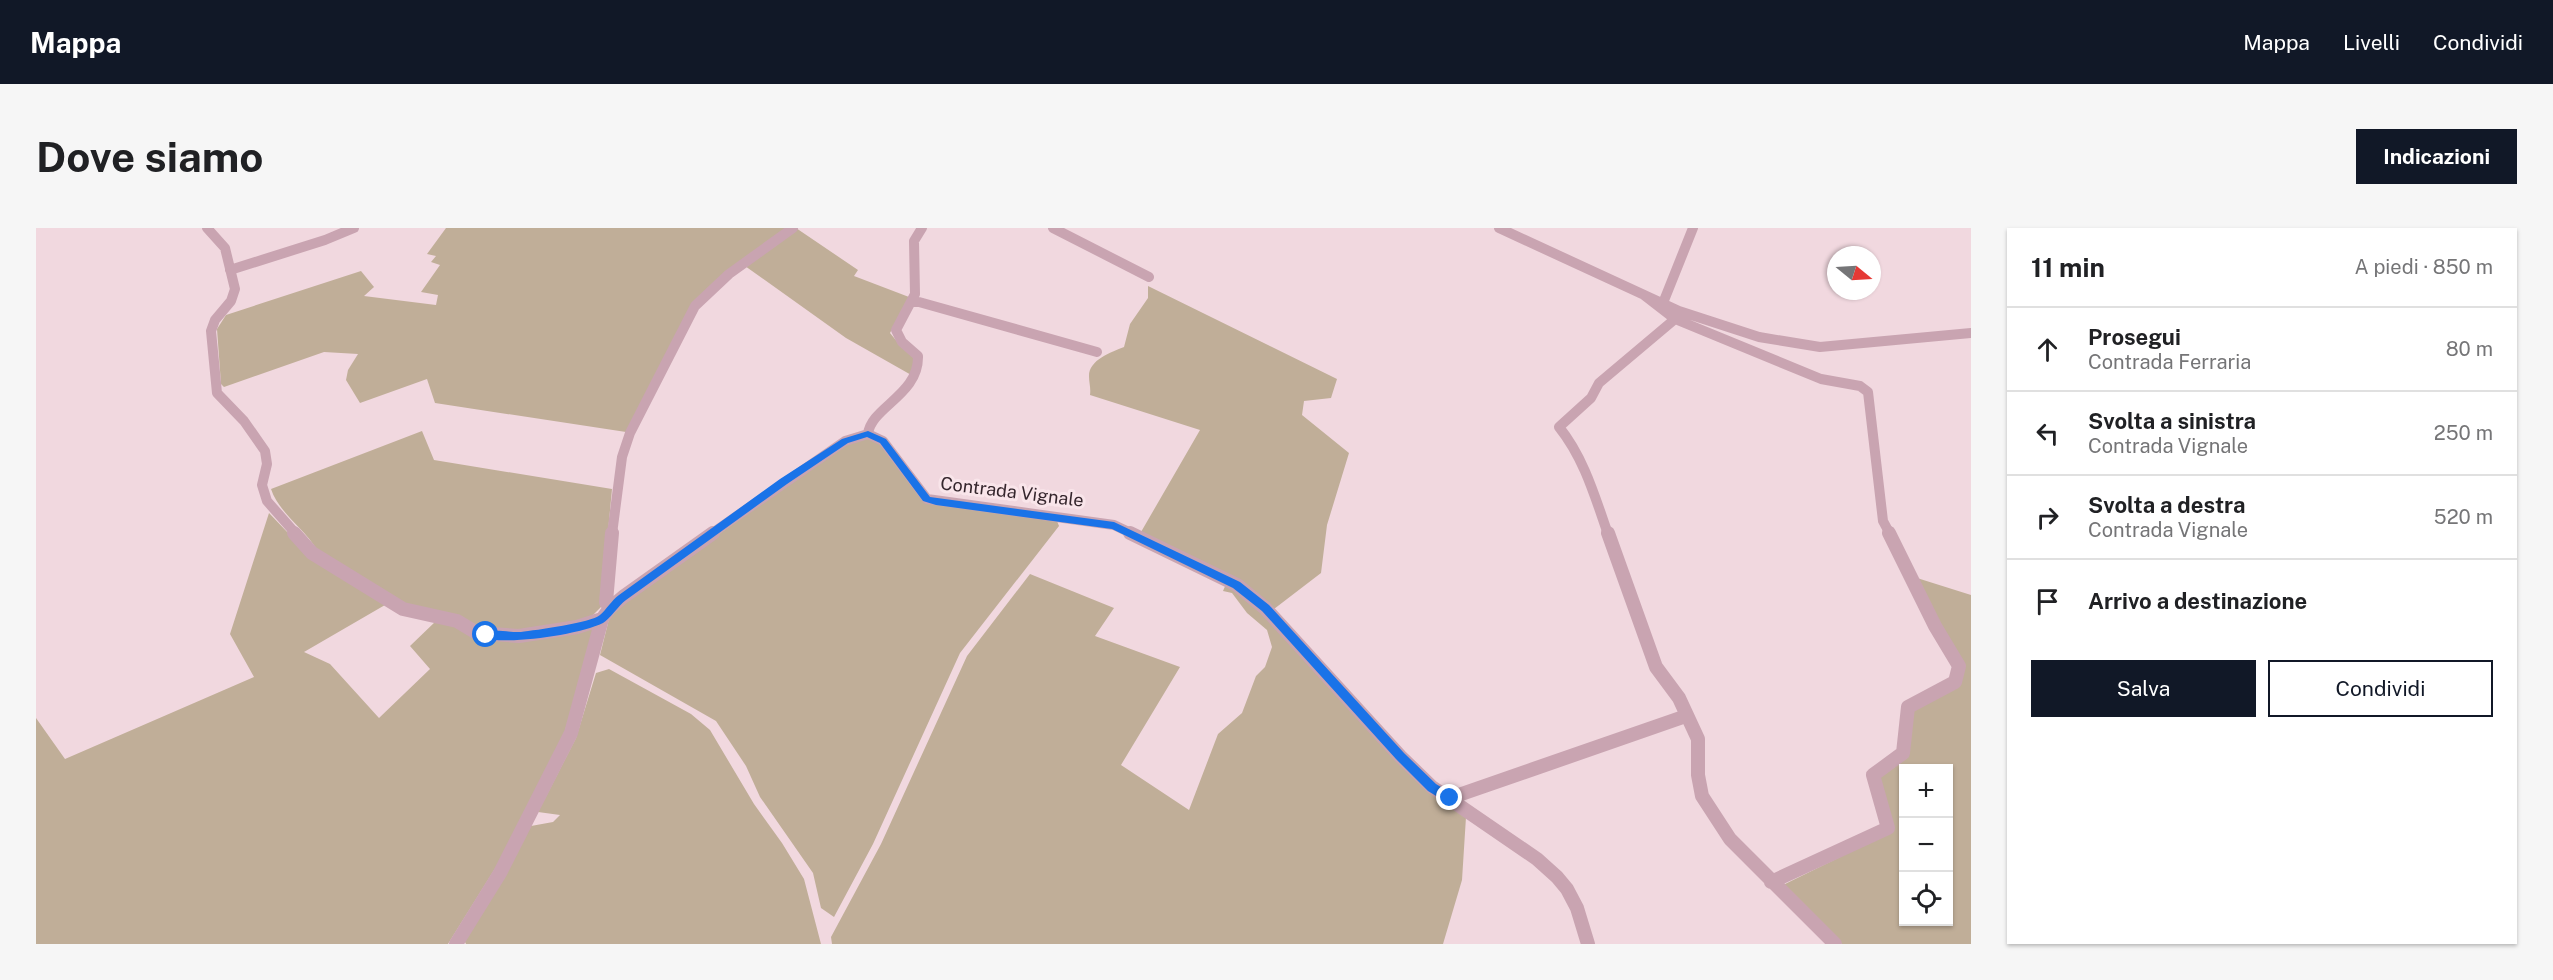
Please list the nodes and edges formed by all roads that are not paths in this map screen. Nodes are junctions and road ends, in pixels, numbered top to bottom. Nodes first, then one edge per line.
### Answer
1 (207, 228) edge
2 (354, 228) edge
3 (793, 228) edge
4 (922, 228) edge
5 (1053, 228) edge
6 (1499, 228) edge
7 (1693, 228) edge
8 (230, 270) junction
9 (1149, 277) dead end
10 (1644, 295) junction
11 (910, 302) junction
12 (1663, 303) junction
13 (1675, 319) junction
14 (1971, 333) edge
15 (1098, 352) dead end
16 (868, 434) junction
17 (606, 614) junction
18 (1686, 716) junction
19 (1450, 798) junction
20 (1771, 882) junction
21 (456, 944) edge
22 (1588, 944) edge
23 (1835, 944) edge

1 - 8 street
2 - 8 street
3 - 17 street
4 - 11 street
5 - 9 street
6 - 10 street
7 - 12 street
8 - 17 street
10 - 12 street
10 - 13 street
11 - 15 street
11 - 16 street
12 - 14 street
13 - 18 street
13 - 20 street
16 - 17 street
16 - 19 street, Contrada Vignale
17 - 21 street
18 - 19 street
18 - 20 street
19 - 22 street, Contrada Vignale
20 - 23 street

